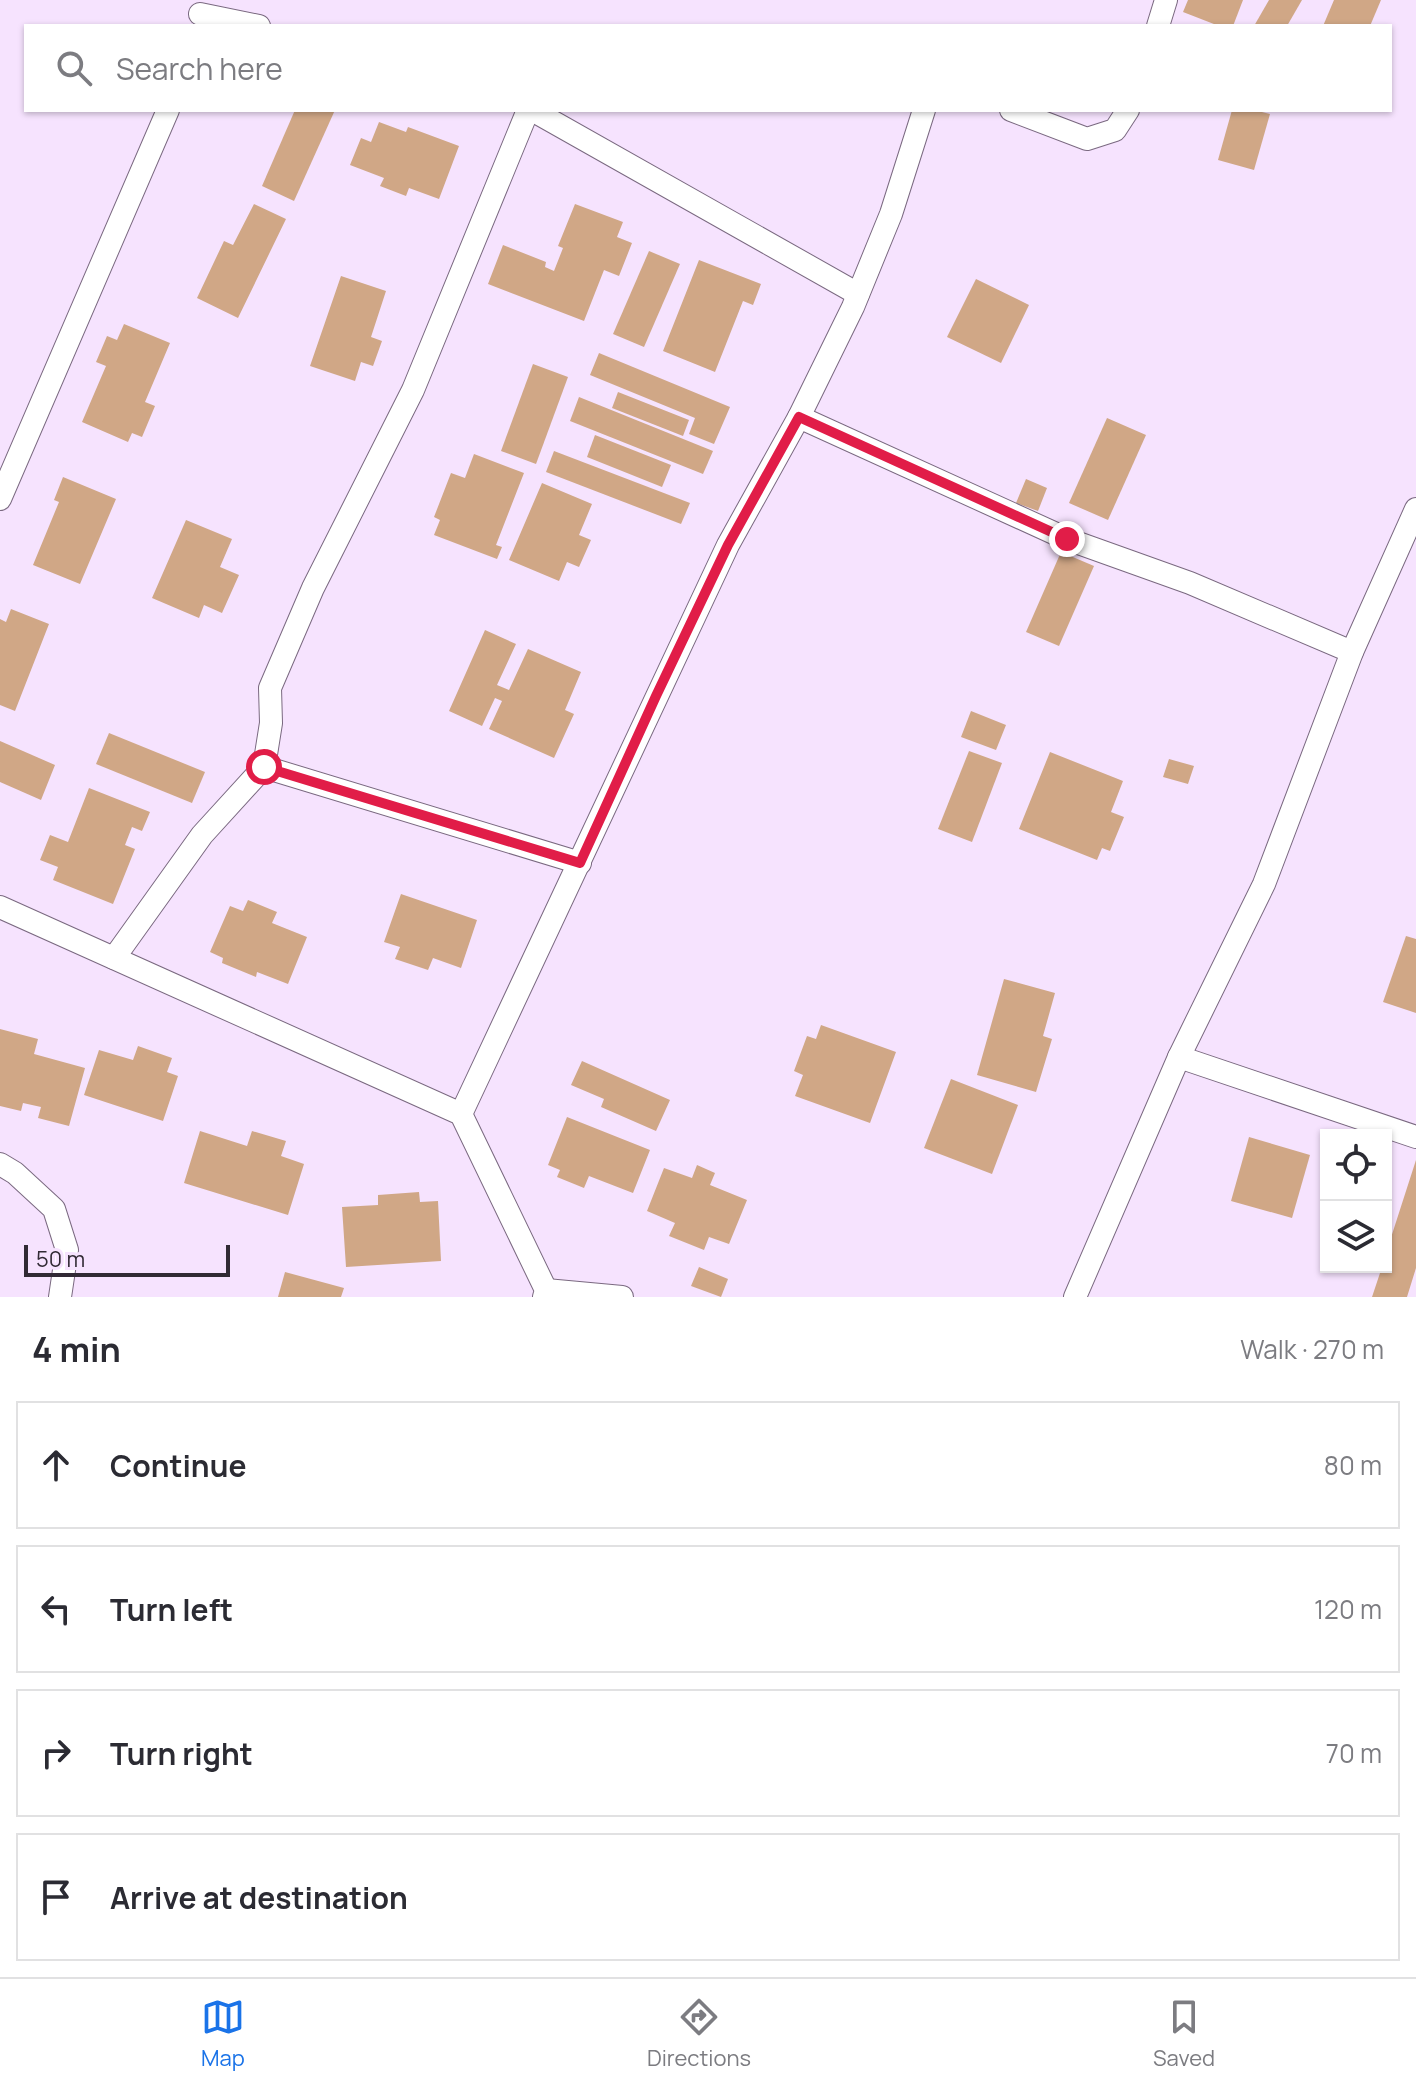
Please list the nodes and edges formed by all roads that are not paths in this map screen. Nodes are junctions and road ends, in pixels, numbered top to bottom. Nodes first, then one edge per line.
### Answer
1 (1166, 0) edge
2 (198, 13) edge
3 (250, 24) edge
4 (1159, 24) edge
5 (167, 112) edge
6 (529, 112) edge
7 (534, 112) edge
8 (923, 112) edge
9 (1016, 112) edge
10 (1127, 112) edge
11 (858, 294) junction
12 (799, 417) junction
13 (0, 499) edge
14 (1416, 509) edge
15 (1352, 652) junction
16 (264, 767) junction
17 (580, 863) junction
18 (0, 907) edge
19 (114, 958) junction
20 (1179, 1057) junction
21 (461, 1114) junction
22 (1416, 1137) edge
23 (0, 1164) edge
24 (545, 1294) edge
25 (60, 1297) edge
26 (622, 1297) edge
27 (1075, 1297) edge

1 - 4 street
2 - 3 street
5 - 13 street
6 - 16 street
7 - 11 street
8 - 11 street
9 - 10 street
11 - 12 street
12 - 15 street
12 - 17 street
14 - 15 street
15 - 20 street
16 - 17 street
16 - 19 street
17 - 21 street
18 - 19 street
19 - 21 street
20 - 22 street
20 - 27 street
21 - 24 street
23 - 25 street
24 - 26 street

